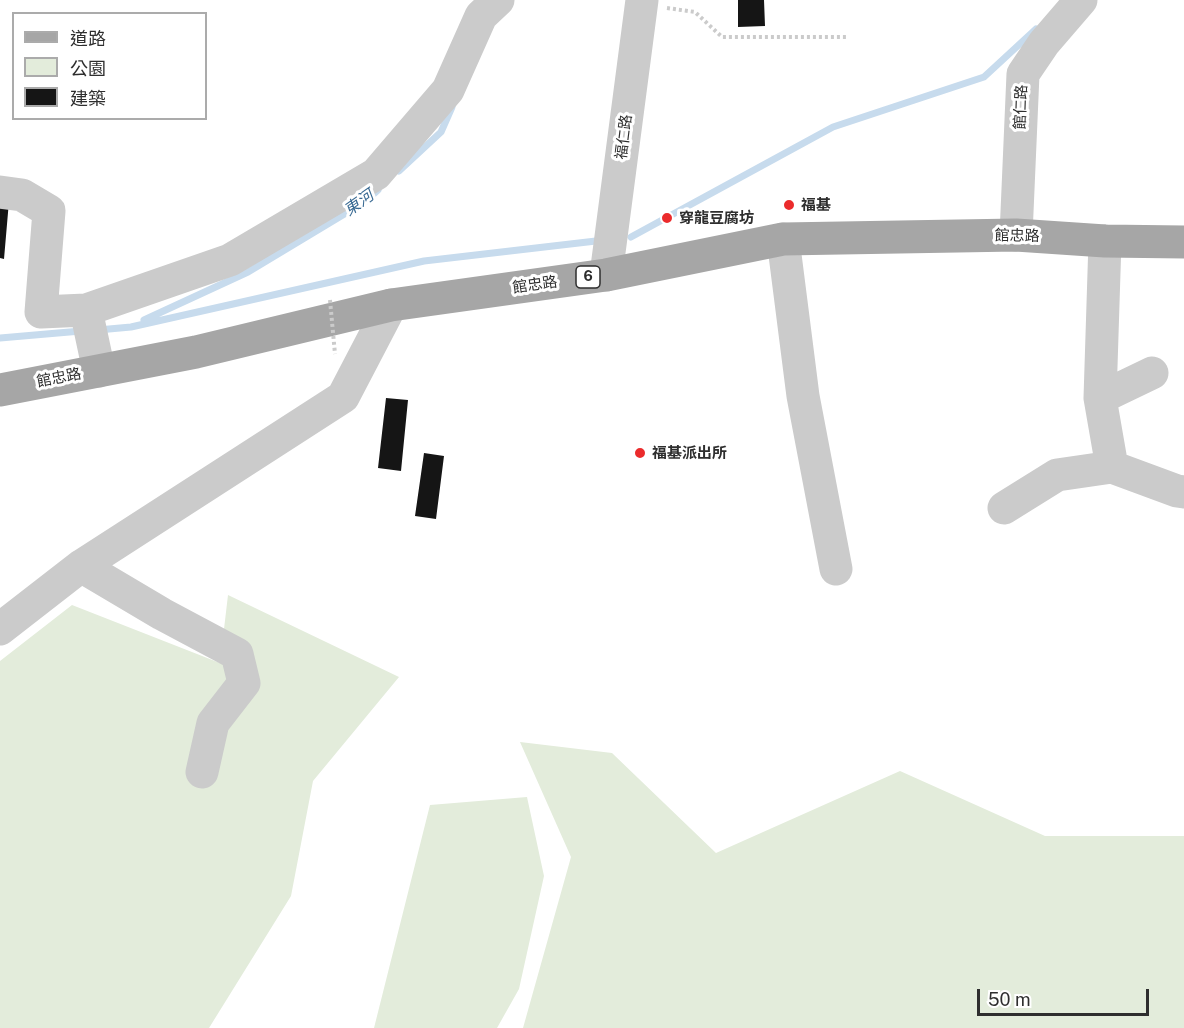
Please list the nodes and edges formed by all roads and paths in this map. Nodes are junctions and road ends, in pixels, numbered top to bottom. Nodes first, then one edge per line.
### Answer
1 (498, 0) edge
2 (1081, 0) edge
3 (642, 2) edge
4 (846, 37) dead end
5 (0, 192) edge
6 (1016, 235) junction
7 (783, 238) junction
8 (1105, 241) junction
9 (1184, 242) edge
10 (606, 274) junction
11 (330, 300) dead end
12 (391, 305) junction
13 (86, 310) junction
14 (335, 354) dead end
15 (99, 371) junction
16 (1152, 373) dead end
17 (0, 390) edge
18 (1100, 398) junction
19 (1112, 467) junction
20 (1184, 492) edge
21 (1004, 508) dead end
22 (81, 566) junction
23 (836, 569) dead end
24 (0, 629) edge
25 (202, 772) dead end

1 - 13 street
2 - 6 street, 館仁路
3 - 4 path
3 - 10 street, 福仁路
5 - 13 street
6 - 7 main road, 館忠路 / 6
6 - 8 main road, 館忠路 / 6
7 - 10 main road, 館忠路 / 6
7 - 23 street
8 - 9 main road, 館忠路 / 6
8 - 18 street
10 - 12 main road, 館忠路 / 6
11 - 14 path, bridge
12 - 15 main road, 館忠路 / 6
12 - 22 street
13 - 15 street
15 - 17 main road, 館忠路 / 6
16 - 18 street
18 - 19 street
19 - 20 street
19 - 21 street
22 - 24 street
22 - 25 street

